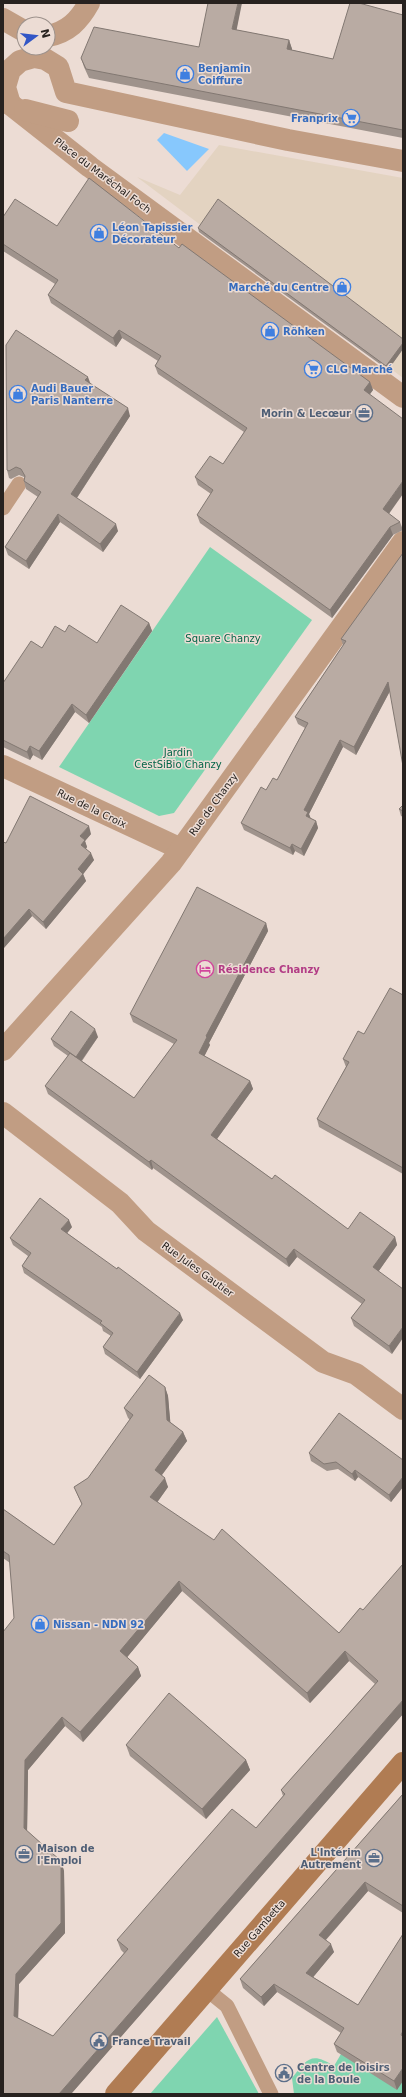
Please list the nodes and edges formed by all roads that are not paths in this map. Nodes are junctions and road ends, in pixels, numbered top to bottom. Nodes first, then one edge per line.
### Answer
1 (88, 3) edge
2 (3, 19) edge
3 (16, 26) edge
4 (56, 33) edge
5 (27, 56) edge
6 (40, 56) edge
7 (10, 106) edge
8 (68, 121) dead end
9 (403, 161) edge
10 (403, 397) edge
11 (18, 484) dead end
12 (3, 508) edge
13 (403, 542) edge
14 (3, 766) edge
15 (181, 849) junction
16 (3, 1050) edge
17 (3, 1113) edge
18 (403, 1409) edge
19 (403, 1763) edge
20 (206, 1989) junction
21 (116, 2094) edge
22 (271, 2094) edge

1 - 4 street
2 - 3 street
5 - 7 street
6 - 9 street
7 - 8 street
7 - 10 street, Place du Maréchal Foch
11 - 12 lane
13 - 15 street, Rue de Chanzy
14 - 15 street, Rue de la Croix
15 - 16 street, Rue de Chanzy
17 - 18 street, Rue Jules Gautier
19 - 20 street, Rue Gambetta
20 - 21 street, Rue Gambetta
20 - 22 lane

